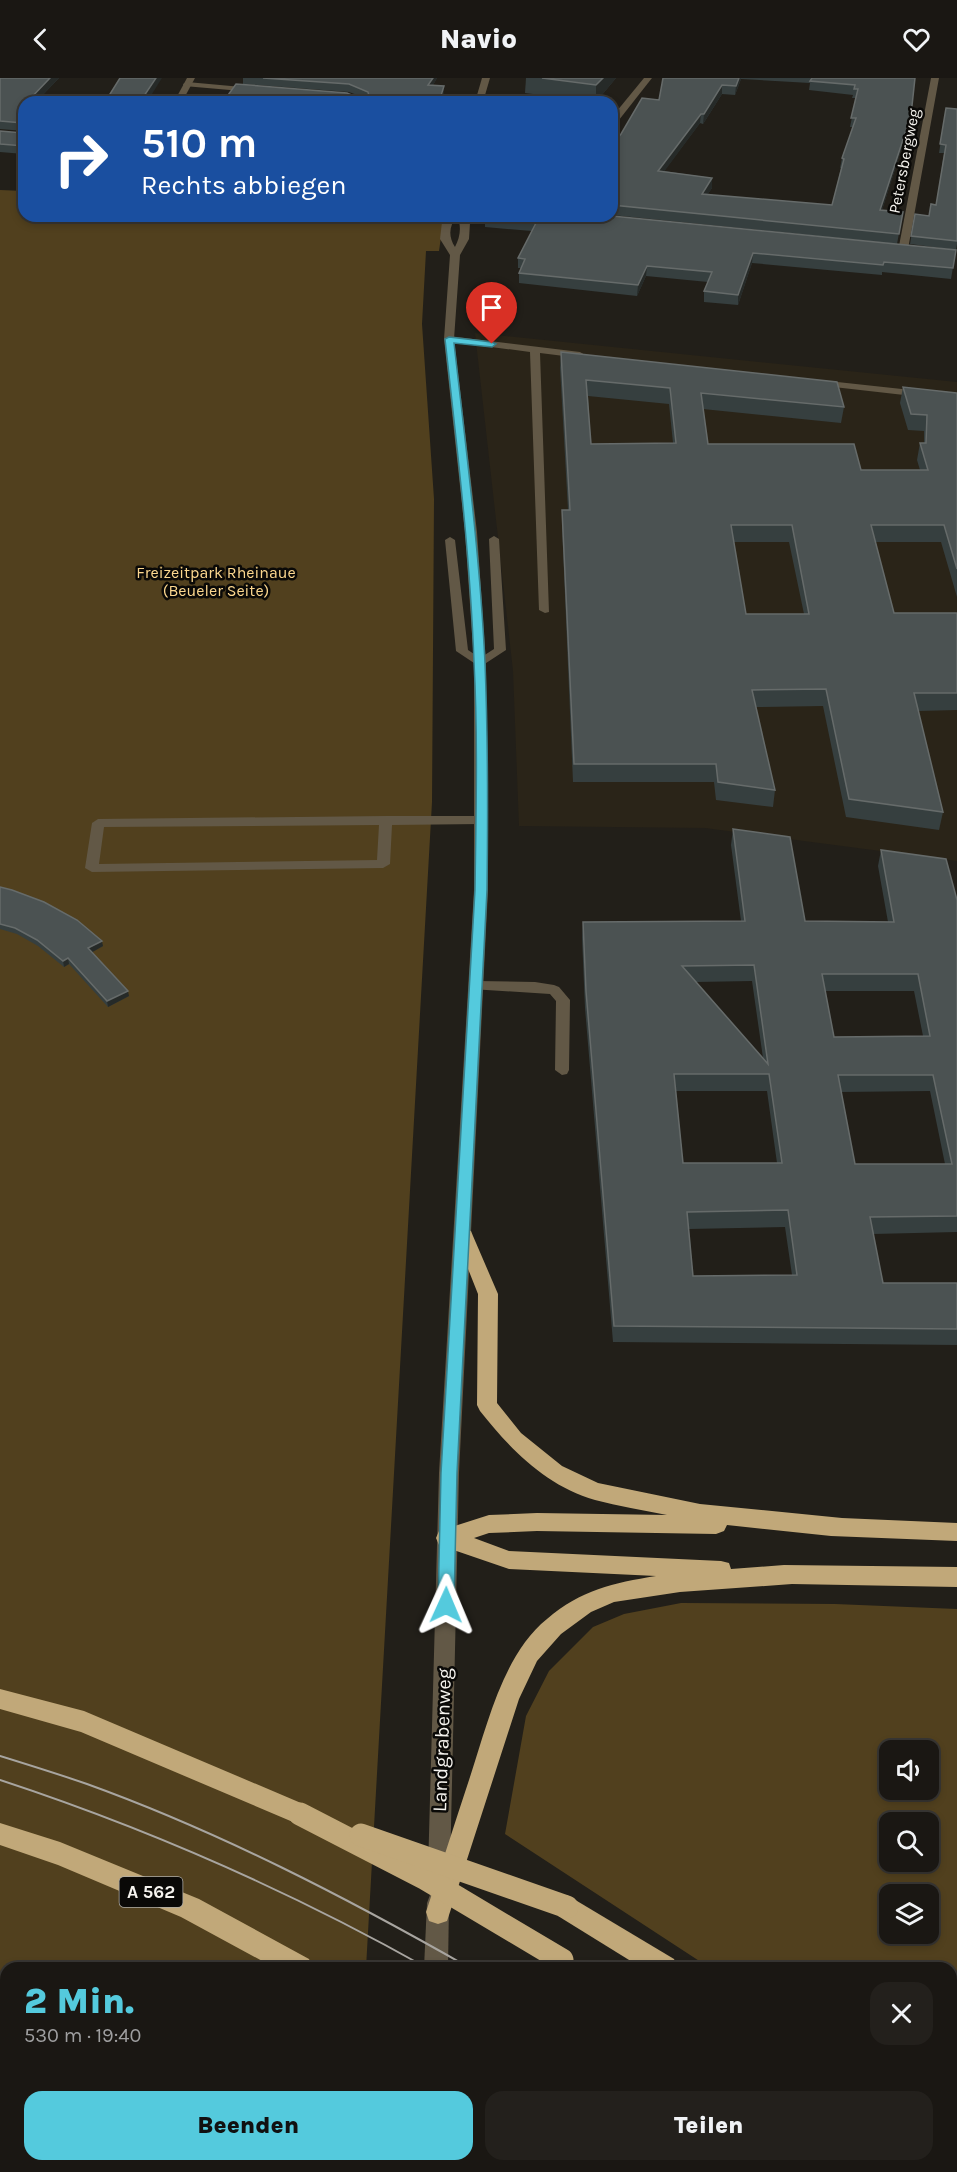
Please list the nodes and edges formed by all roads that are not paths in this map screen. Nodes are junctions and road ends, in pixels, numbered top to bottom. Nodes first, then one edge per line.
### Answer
1 (486, 78) edge
2 (648, 78) edge
3 (935, 78) edge
4 (189, 81) edge
5 (255, 94) edge
6 (181, 96) edge
7 (481, 96) edge
8 (618, 116) edge
9 (447, 222) edge
10 (465, 222) edge
11 (880, 247) edge
12 (455, 255) junction
13 (449, 339) junction
14 (535, 350) junction
15 (586, 355) edge
16 (805, 381) edge
17 (957, 398) edge
18 (494, 539) dead end
19 (450, 540) dead end
20 (545, 610) dead end
21 (480, 663) junction
22 (386, 820) junction
23 (482, 820) junction
24 (476, 986) junction
25 (562, 1070) dead end
26 (464, 1236) junction
27 (841, 1527) junction
28 (957, 1532) edge
29 (447, 1538) junction
30 (794, 1574) junction
31 (957, 1577) edge
32 (0, 1699) edge
33 (300, 1814) junction
34 (0, 1834) edge
35 (438, 1912) junction
36 (288, 1962) edge
37 (436, 1962) edge
38 (566, 1962) edge
39 (655, 1962) edge

1 - 7 street
2 - 8 street
3 - 11 street, Petersbergweg
4 - 5 lane
4 - 6 street
9 - 12 street, Landgrabenweg
10 - 12 street, Landgrabenweg
12 - 13 street, Landgrabenweg
13 - 14 lane
13 - 21 street, Landgrabenweg
14 - 15 lane
14 - 20 lane
16 - 17 lane
18 - 21 lane
19 - 21 lane
21 - 23 street, Landgrabenweg
22 - 22 lane
22 - 23 lane
23 - 24 street, Landgrabenweg
24 - 25 lane
24 - 26 street, Landgrabenweg
26 - 27 highway
26 - 29 street, Landgrabenweg
27 - 28 highway
27 - 29 highway
29 - 30 highway
29 - 35 street, Landgrabenweg
30 - 31 highway
30 - 35 highway
32 - 33 highway
33 - 38 highway, bridge
33 - 39 highway, bridge
34 - 36 highway, A 562
35 - 37 street, Landgrabenweg

